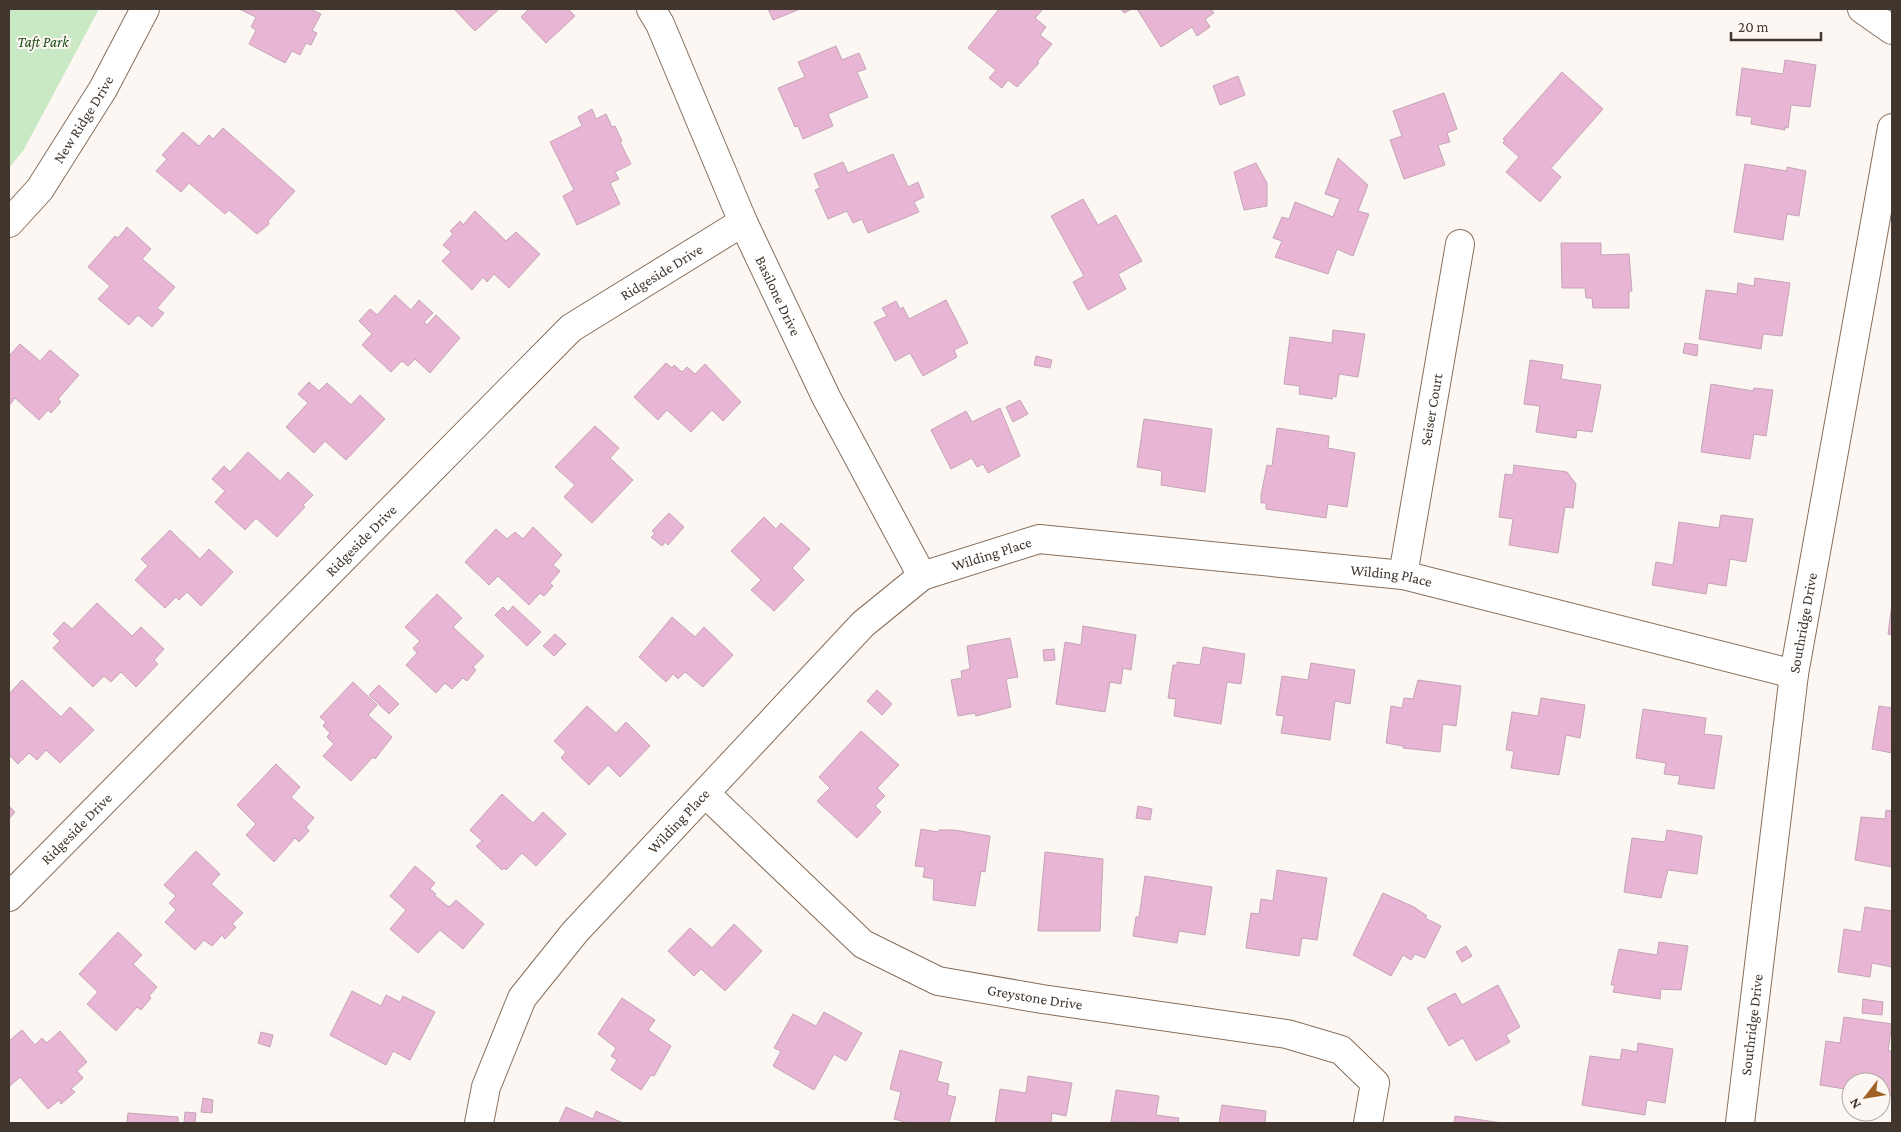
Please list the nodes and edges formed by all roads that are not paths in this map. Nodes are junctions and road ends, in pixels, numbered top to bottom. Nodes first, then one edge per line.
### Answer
1 (145, 9) edge
2 (651, 9) edge
3 (1862, 9) edge
4 (1892, 30) edge
5 (1892, 128) edge
6 (743, 222) junction
7 (9, 223) edge
8 (1460, 244) dead end
9 (1403, 575) junction
10 (922, 576) junction
11 (1794, 674) junction
12 (706, 794) junction
13 (9, 897) edge
14 (479, 1123) edge
15 (1368, 1123) edge
16 (1740, 1123) edge

1 - 7 street, New Ridge Drive
2 - 6 street, Basilone Drive
3 - 4 street
5 - 11 street, Southridge Drive
6 - 10 street, Basilone Drive
6 - 13 street, Ridgeside Drive
8 - 9 street, Seiser Court
9 - 10 street, Wilding Place
9 - 11 street, Wilding Place
10 - 12 street, Wilding Place
11 - 16 street, Southridge Drive
12 - 14 street, Wilding Place
12 - 15 street, Greystone Drive

